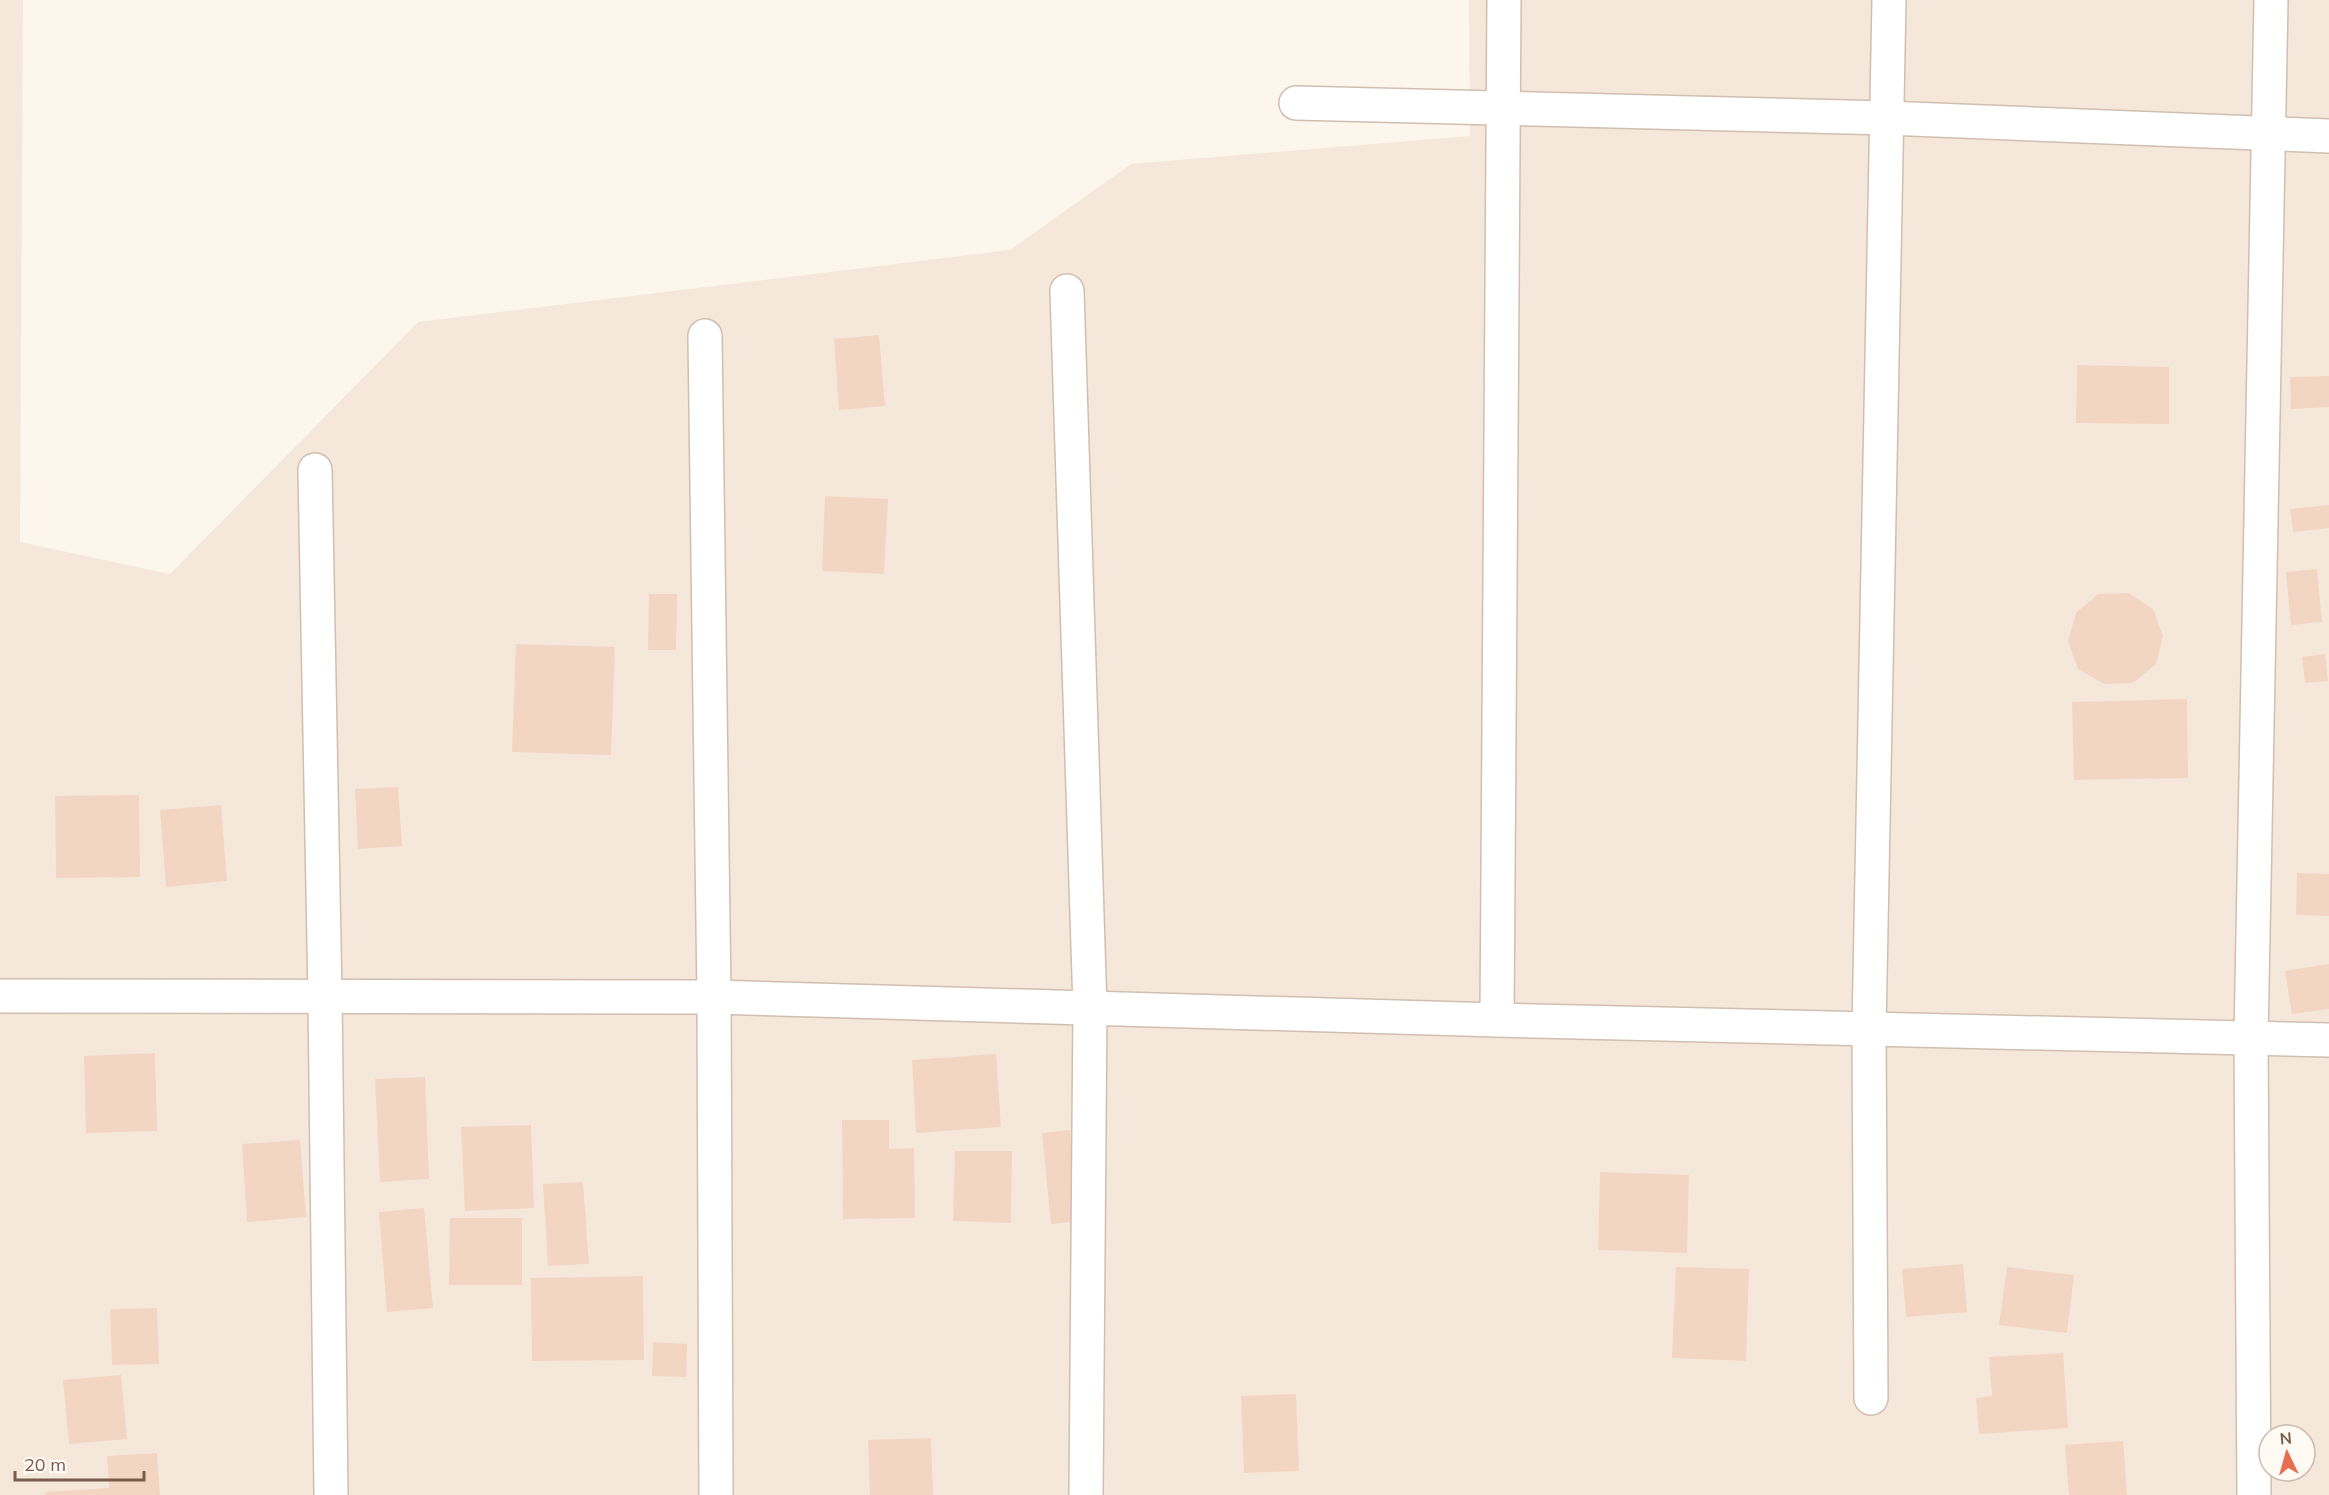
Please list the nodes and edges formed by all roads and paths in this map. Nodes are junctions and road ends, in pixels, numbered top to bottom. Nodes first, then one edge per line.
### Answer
1 (1504, 0) edge
2 (1889, 0) edge
3 (2271, 0) edge
4 (1296, 103) dead end
5 (1503, 108) junction
6 (1887, 118) junction
7 (2269, 135) junction
8 (2329, 136) edge
9 (1067, 291) dead end
10 (705, 336) dead end
11 (315, 470) dead end
12 (0, 996) edge
13 (325, 996) junction
14 (714, 997) junction
15 (1090, 1008) junction
16 (1497, 1020) junction
17 (1869, 1029) junction
18 (2251, 1038) junction
19 (2329, 1040) edge
20 (1871, 1398) dead end
21 (332, 1495) edge
22 (716, 1495) edge
23 (1086, 1495) edge
24 (2254, 1495) edge

1 - 5 street
2 - 6 street
3 - 7 street
4 - 5 street
5 - 6 street
5 - 16 street
6 - 7 street
6 - 17 street
7 - 8 street
7 - 18 street
9 - 15 street
10 - 14 street
11 - 13 street
12 - 13 street
13 - 14 street
13 - 21 street
14 - 15 street
14 - 22 street
15 - 16 street
15 - 23 street
16 - 17 street
17 - 18 street
17 - 20 street
18 - 19 street
18 - 24 street

